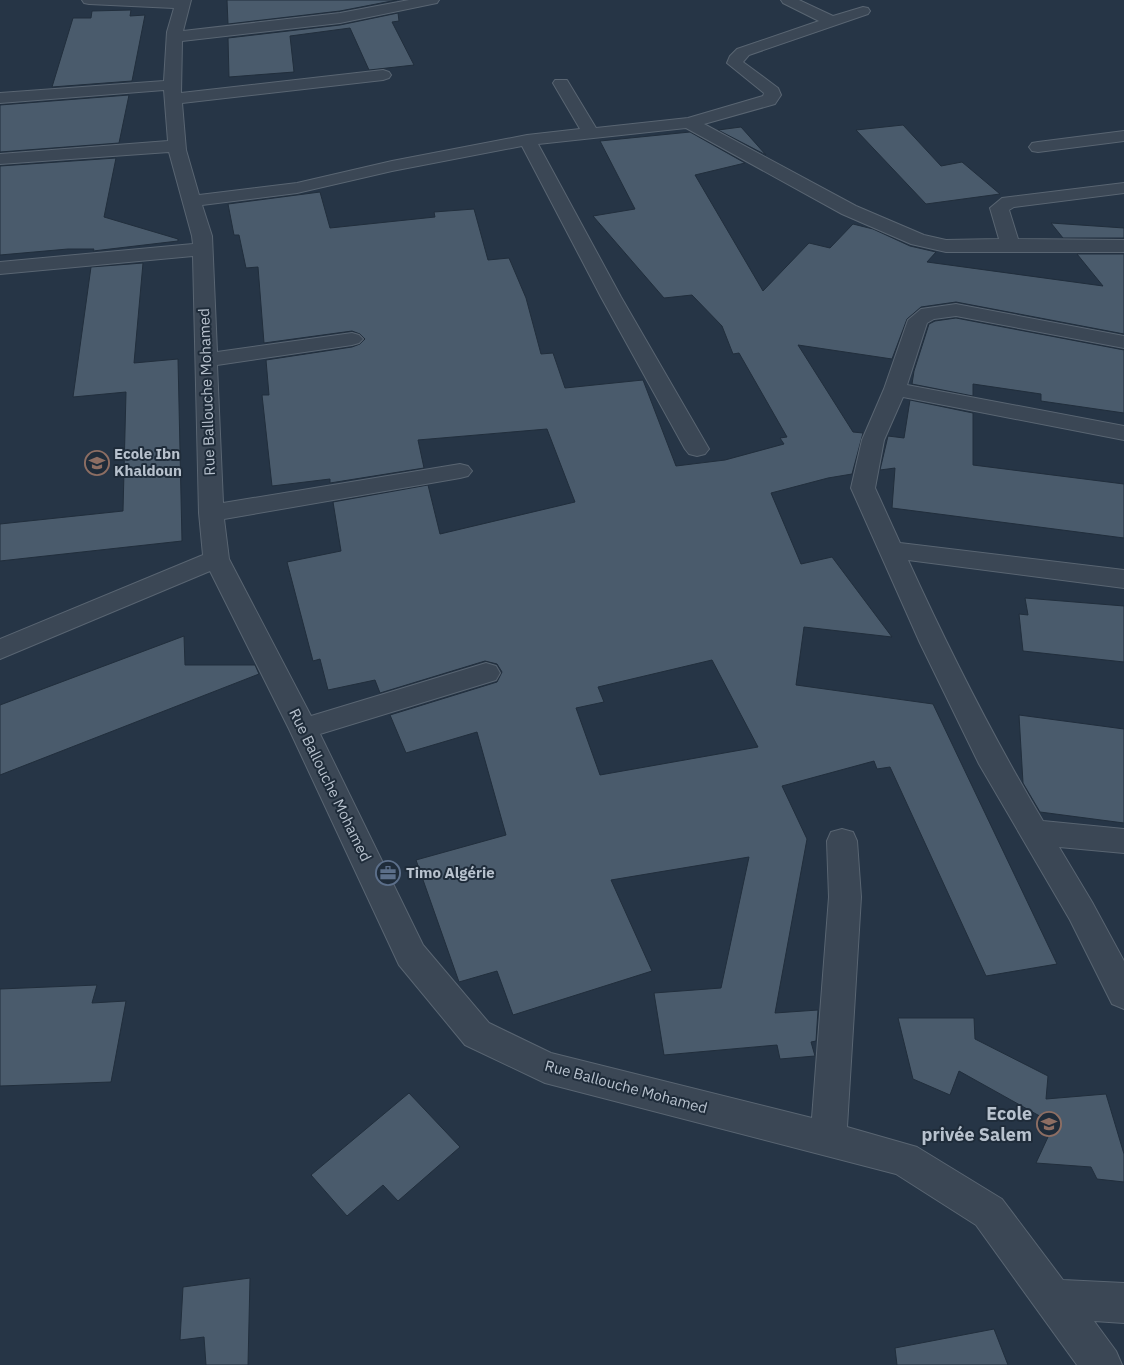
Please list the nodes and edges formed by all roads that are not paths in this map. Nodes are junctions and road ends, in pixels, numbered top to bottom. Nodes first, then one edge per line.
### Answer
1 (89, 0) edge
2 (432, 0) edge
3 (788, 0) edge
4 (183, 2) edge
5 (863, 11) dead end
6 (832, 22) junction
7 (175, 37) junction
8 (383, 75) dead end
9 (561, 83) dead end
10 (173, 92) junction
11 (0, 98) edge
12 (689, 123) junction
13 (591, 134) junction
14 (1124, 136) edge
15 (527, 140) junction
16 (176, 146) junction
17 (1038, 147) dead end
18 (0, 159) edge
19 (1124, 188) edge
20 (192, 201) junction
21 (1010, 245) junction
22 (1124, 246) edge
23 (203, 248) junction
24 (0, 268) edge
25 (352, 339) dead end
26 (1124, 342) edge
27 (206, 360) junction
28 (895, 389) junction
29 (1124, 433) edge
30 (697, 449) dead end
31 (460, 471) dead end
32 (211, 513) junction
33 (891, 550) junction
34 (216, 559) junction
35 (1124, 579) edge
36 (0, 650) edge
37 (486, 673) dead end
38 (303, 728) junction
39 (1034, 832) junction
40 (842, 841) dead end
41 (1124, 841) edge
42 (1124, 994) edge
43 (828, 1140) junction
44 (1053, 1299) junction
45 (1124, 1303) edge
46 (1102, 1365) edge

1 - 4 street
2 - 7 street
3 - 6 street
4 - 7 street, Rue Ballouche Mohamed
5 - 6 street
6 - 12 street
7 - 10 street, Rue Ballouche Mohamed
8 - 10 street
9 - 13 street
10 - 11 street
10 - 16 street, Rue Ballouche Mohamed
12 - 13 street
12 - 21 street
13 - 15 street
14 - 17 street
15 - 20 street
15 - 30 street
16 - 18 street
16 - 20 street, Rue Ballouche Mohamed
19 - 21 street
20 - 23 street, Rue Ballouche Mohamed
21 - 22 street
23 - 24 street
23 - 27 street, Rue Ballouche Mohamed
25 - 27 street
26 - 28 street
27 - 32 street, Rue Ballouche Mohamed
28 - 29 street
28 - 33 street
31 - 32 street
32 - 34 street, Rue Ballouche Mohamed
33 - 35 street
33 - 39 street
34 - 36 street
34 - 38 street, Rue Ballouche Mohamed
37 - 38 street
38 - 43 street, Rue Ballouche Mohamed
39 - 41 street
39 - 42 street
40 - 43 street
43 - 44 street, Rue Ballouche Mohamed
44 - 45 street
44 - 46 street, Rue Ballouche Mohamed

